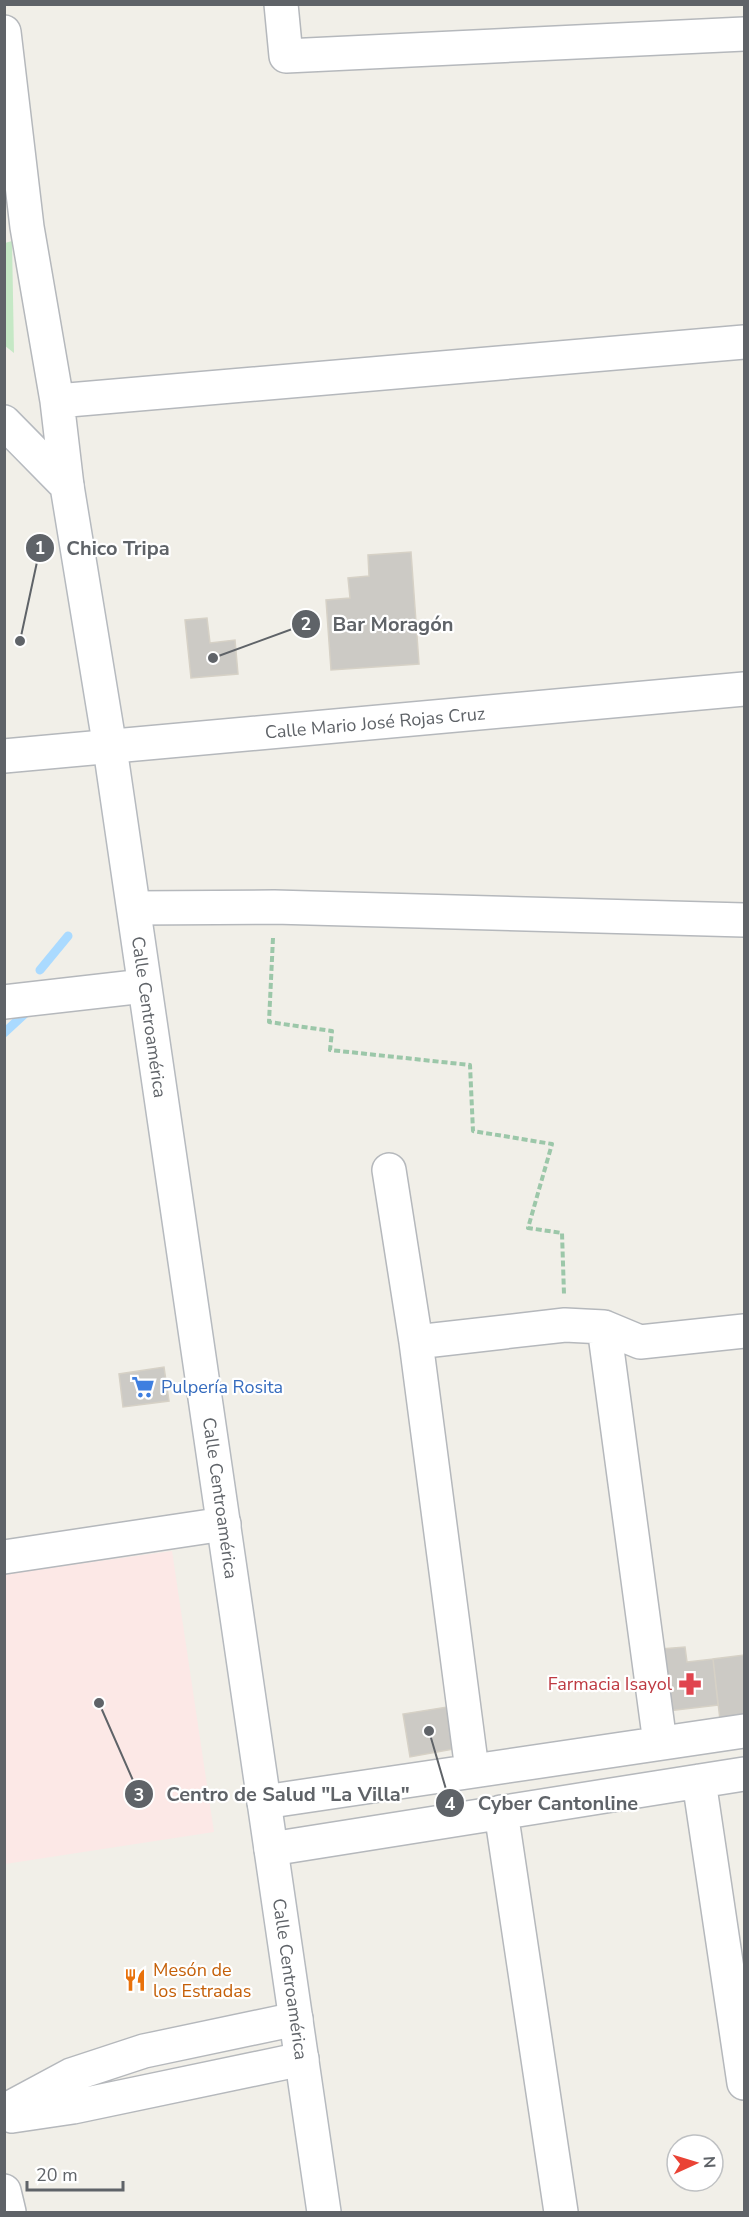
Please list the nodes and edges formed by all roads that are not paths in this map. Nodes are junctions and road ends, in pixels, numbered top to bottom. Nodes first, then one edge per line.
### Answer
1 (281, 4) edge
2 (4, 32) edge
3 (744, 34) edge
4 (16, 229) edge
5 (744, 342) edge
6 (57, 401) junction
7 (4, 422) edge
8 (67, 486) junction
9 (744, 689) edge
10 (110, 748) junction
11 (4, 756) edge
12 (134, 908) junction
13 (744, 920) edge
14 (144, 986) junction
15 (4, 1002) edge
16 (389, 1170) dead end
17 (604, 1327) junction
18 (744, 1331) edge
19 (416, 1342) junction
20 (224, 1524) junction
21 (4, 1557) edge
22 (744, 1731) edge
23 (660, 1743) junction
24 (472, 1770) junction
25 (744, 1774) edge
26 (699, 1781) junction
27 (264, 1802) junction
28 (501, 1812) junction
29 (271, 1849) junction
30 (296, 2019) junction
31 (144, 2051) junction
32 (302, 2059) junction
33 (744, 2083) edge
34 (156, 2088) junction
35 (4, 2111) edge
36 (4, 2117) edge
37 (4, 2192) edge
38 (9, 2212) edge
39 (324, 2212) edge
40 (561, 2212) edge

1 - 3 street
2 - 4 street, Calle Centroamérica
4 - 6 street, Calle Centroamérica
5 - 6 street
6 - 8 street, Calle Centroamérica
7 - 8 street
8 - 10 street, Calle Centroamérica
9 - 10 street, Calle Mario José Rojas Cruz
10 - 11 street, Calle Mario José Rojas Cruz
10 - 12 street, Calle Centroamérica
12 - 13 street
12 - 14 street, Calle Centroamérica
14 - 15 street
14 - 20 street, Calle Centroamérica
16 - 19 street
17 - 18 street
17 - 19 street
17 - 23 street
19 - 24 street
20 - 21 street
20 - 27 street, Calle Centroamérica
22 - 23 street
23 - 24 street
24 - 27 street
25 - 26 street
26 - 28 street
26 - 33 street
27 - 29 street, Calle Centroamérica
28 - 29 street
28 - 40 street
29 - 30 street, Calle Centroamérica
30 - 31 street
30 - 32 street, Calle Centroamérica
31 - 34 street
31 - 35 street
32 - 34 street
32 - 39 street, Calle Centroamérica
34 - 36 street
37 - 38 street

